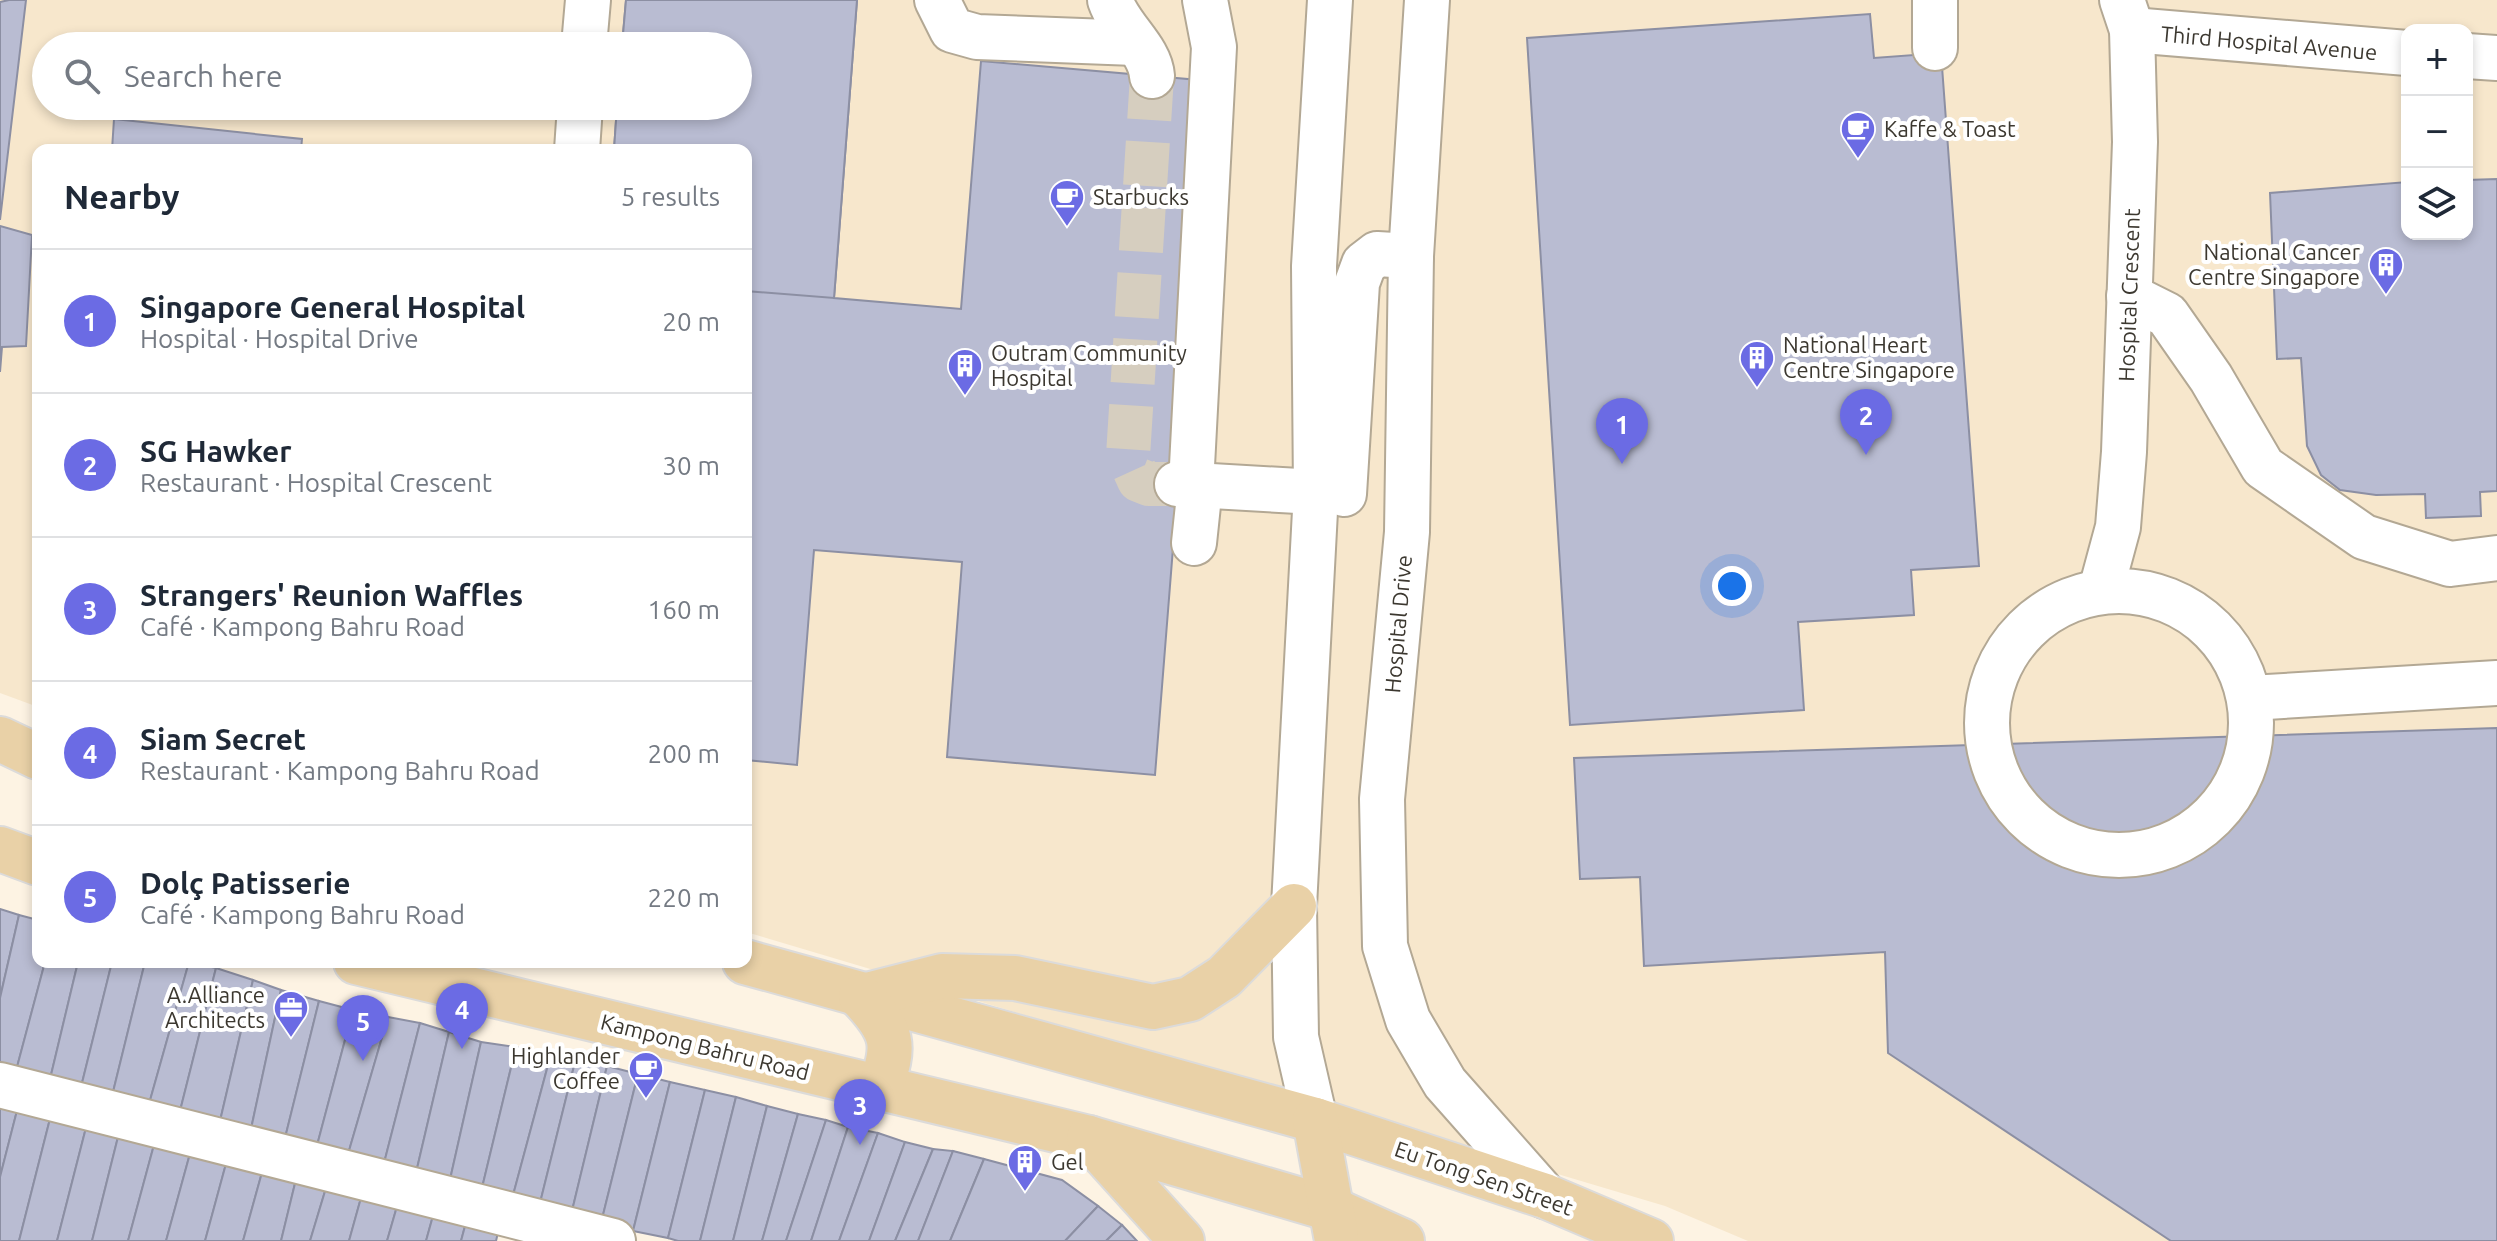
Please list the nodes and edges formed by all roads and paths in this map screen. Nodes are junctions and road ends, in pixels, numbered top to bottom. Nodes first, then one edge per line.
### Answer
1 (588, 0) edge
2 (937, 0) edge
3 (1110, 0) edge
4 (1205, 0) edge
5 (1330, 0) edge
6 (1427, 0) edge
7 (1935, 0) edge
8 (2127, 15) edge
9 (585, 32) edge
10 (1935, 48) dead end
11 (2401, 52) edge
12 (2473, 56) edge
13 (2497, 58) edge
14 (579, 120) edge
15 (577, 144) edge
16 (1411, 256) junction
17 (2129, 296) junction
18 (1189, 485) junction
19 (1316, 492) junction
20 (1194, 543) dead end
21 (2497, 558) edge
22 (2101, 590) junction
23 (1308, 614) junction
24 (2497, 683) edge
25 (2250, 698) junction
26 (0, 739) edge
27 (32, 754) edge
28 (0, 849) edge
29 (32, 861) edge
30 (1294, 906) junction
31 (752, 964) edge
32 (381, 968) edge
33 (861, 997) junction
34 (0, 1085) edge
35 (879, 1090) junction
36 (1315, 1120) junction
37 (1089, 1138) junction
38 (1545, 1196) junction
39 (1334, 1225) edge
40 (613, 1241) edge
41 (1182, 1241) edge
42 (1402, 1241) edge
43 (1651, 1241) edge

1 - 9 street
2 - 3 street
4 - 18 street
5 - 19 street
6 - 16 street, Hospital Drive
7 - 10 street
8 - 11 street, Third Hospital Avenue
8 - 17 street, Hospital Crescent
12 - 13 street
14 - 15 street
16 - 23 street
16 - 38 street, Hospital Drive
17 - 21 street
17 - 22 street, Hospital Crescent
18 - 19 street
18 - 20 street
19 - 23 street
22 - 25 street
22 - 25 street
23 - 30 street
24 - 25 street
26 - 27 main road
28 - 29 main road
30 - 33 main road
30 - 36 street
31 - 33 main road
32 - 35 main road, Kampong Bahru Road
33 - 35 main road
33 - 36 main road
34 - 40 street
35 - 37 main road, Kampong Bahru Road
36 - 38 main road, Eu Tong Sen Street
36 - 39 main road
37 - 39 main road, Kampong Bahru Road
37 - 41 main road
38 - 43 main road, Eu Tong Sen Street
39 - 42 main road, Kampong Bahru Road

